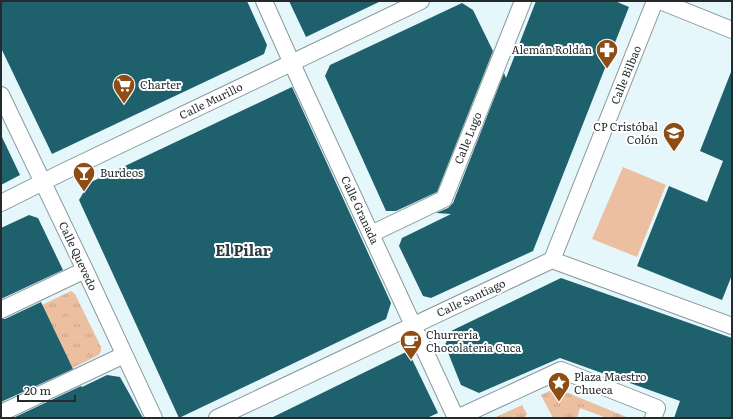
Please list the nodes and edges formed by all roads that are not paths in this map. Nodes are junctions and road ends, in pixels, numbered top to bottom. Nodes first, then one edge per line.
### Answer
1 (264, 1) edge
2 (422, 1) edge
3 (523, 1) edge
4 (655, 1) edge
5 (660, 1) edge
6 (732, 30) edge
7 (292, 62) junction
8 (1, 95) edge
9 (43, 182) junction
10 (1, 203) edge
11 (370, 234) junction
12 (552, 260) junction
13 (85, 270) junction
14 (1, 310) edge
15 (414, 325) junction
16 (732, 326) edge
17 (124, 355) junction
18 (1, 413) edge
19 (154, 418) edge
20 (217, 418) edge
21 (457, 418) edge
22 (653, 418) edge

1 - 7 street, Calle Granada
2 - 7 street, Calle Murillo
3 - 11 street, Calle Lugo
4 - 12 street, Calle Bilbao
5 - 6 street
7 - 9 street, Calle Murillo
7 - 11 street, Calle Granada
8 - 9 street, Calle Quevedo
9 - 10 street, Calle Murillo
9 - 13 street, Calle Quevedo
11 - 15 street, Calle Granada
12 - 15 street, Calle Santiago
12 - 16 street
13 - 14 street
13 - 17 street, Calle Quevedo
15 - 20 street, Calle Santiago
15 - 21 street, Calle Granada
17 - 18 street
17 - 19 street, Calle Quevedo
21 - 22 street

